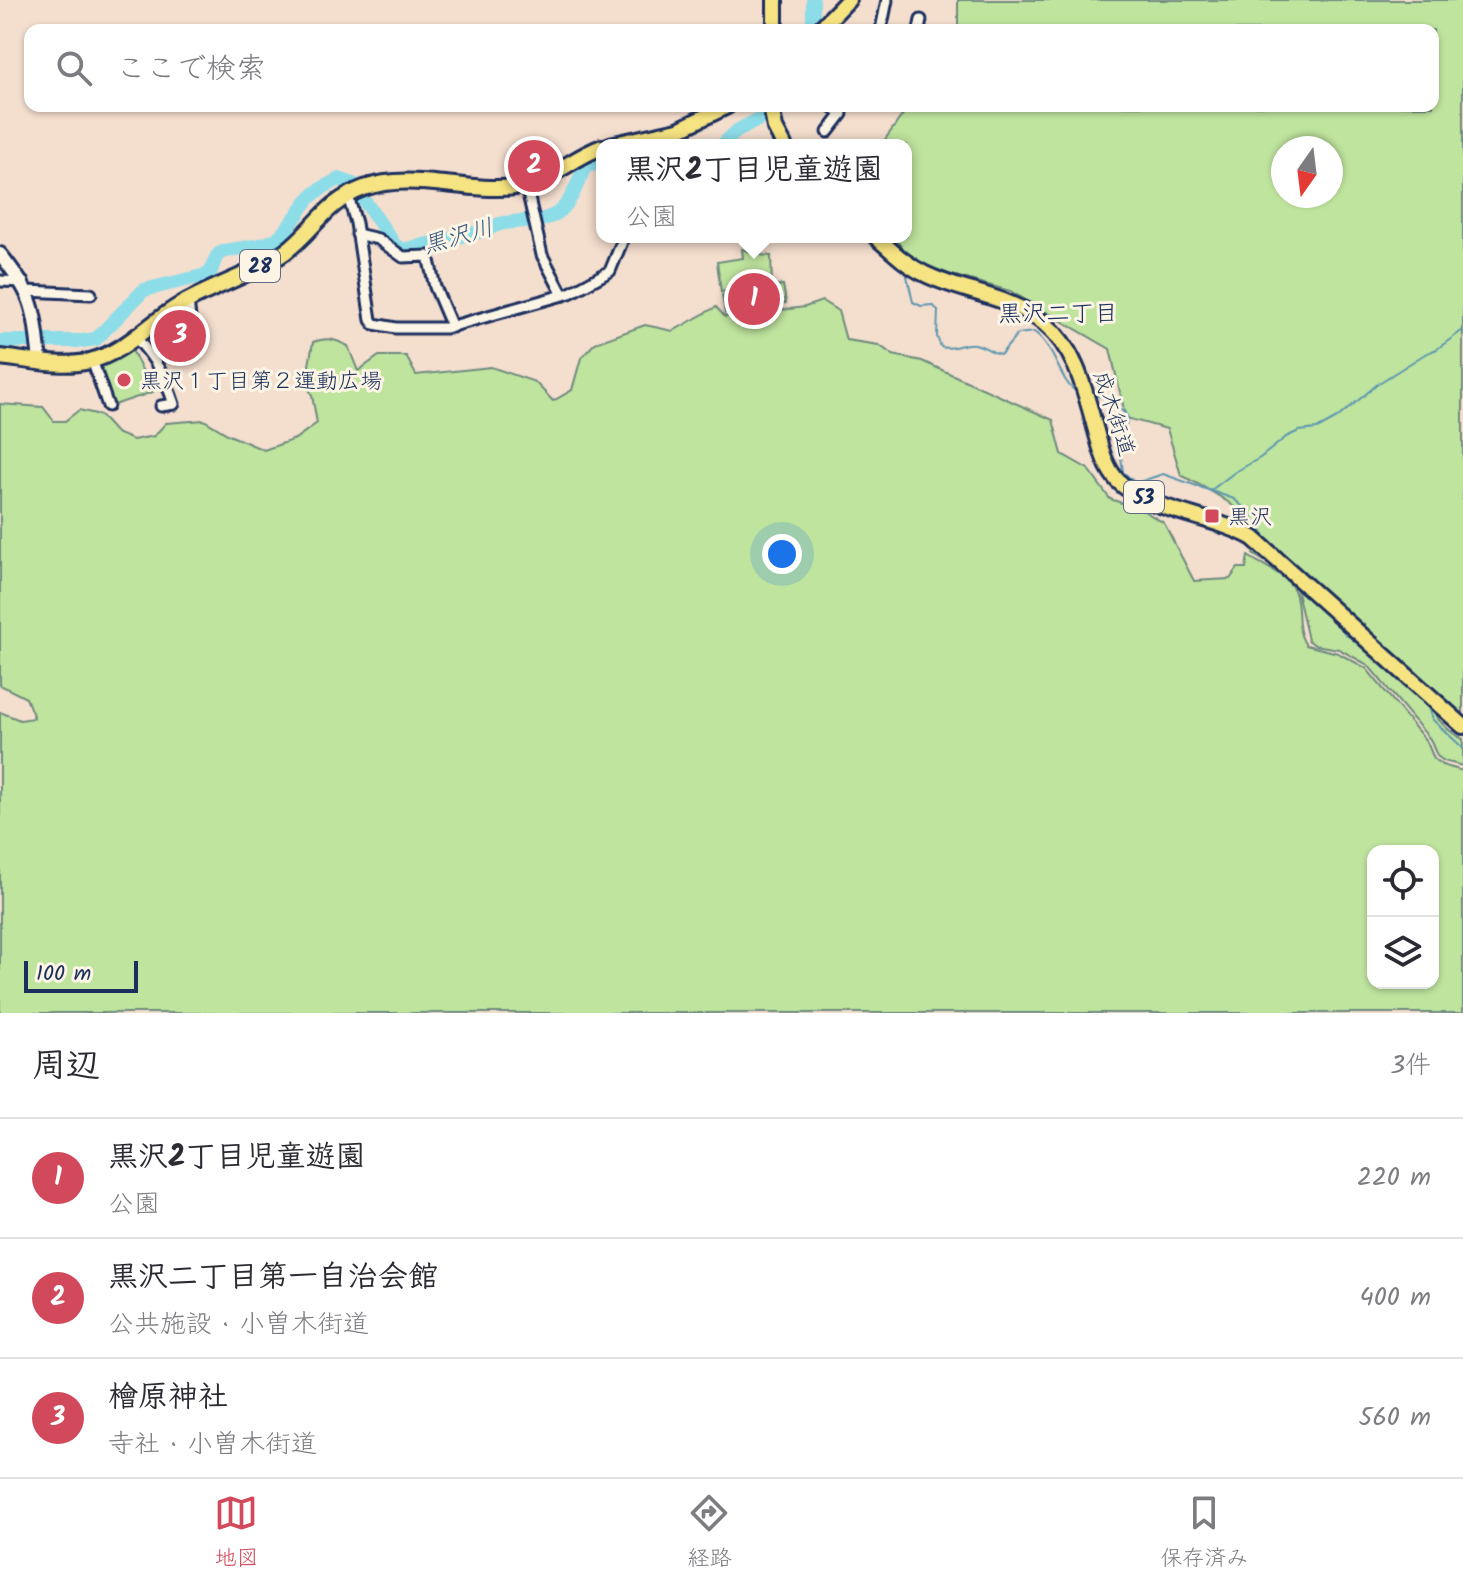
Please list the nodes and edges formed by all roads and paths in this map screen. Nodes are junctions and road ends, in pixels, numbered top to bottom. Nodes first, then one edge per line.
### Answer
1 (775, 0) edge
2 (848, 0) edge
3 (887, 0) edge
4 (775, 24) edge
5 (826, 24) edge
6 (882, 24) edge
7 (715, 112) edge
8 (840, 112) edge
9 (772, 113) edge
10 (828, 132) dead end
11 (637, 139) edge
12 (782, 139) edge
13 (596, 150) edge
14 (526, 185) junction
15 (353, 193) junction
16 (357, 234) junction
17 (622, 243) edge
18 (883, 243) edge
19 (0, 254) edge
20 (0, 281) edge
21 (25, 286) junction
22 (91, 294) dead end
23 (563, 295) junction
24 (188, 300) junction
25 (452, 327) junction
26 (135, 337) junction
27 (184, 353) dead end
28 (0, 357) edge
29 (92, 360) junction
30 (40, 361) junction
31 (108, 406) dead end
32 (161, 406) dead end
33 (1463, 726) edge

1 - 4 main road
2 - 5 main road
3 - 6 street
7 - 11 main road
8 - 10 street
9 - 12 main road
13 - 14 main road, 28
14 - 15 main road, 28
14 - 23 street
15 - 16 street
15 - 24 main road, 28
16 - 25 street
16 - 25 street
17 - 23 street
18 - 33 main road, 成木街道 / 53
19 - 21 street
20 - 21 street
21 - 22 street
21 - 30 street
23 - 25 street
24 - 26 main road, 28
24 - 27 street
26 - 29 main road, 28
26 - 32 street
28 - 30 main road, 28
29 - 30 main road, 28
29 - 31 street

